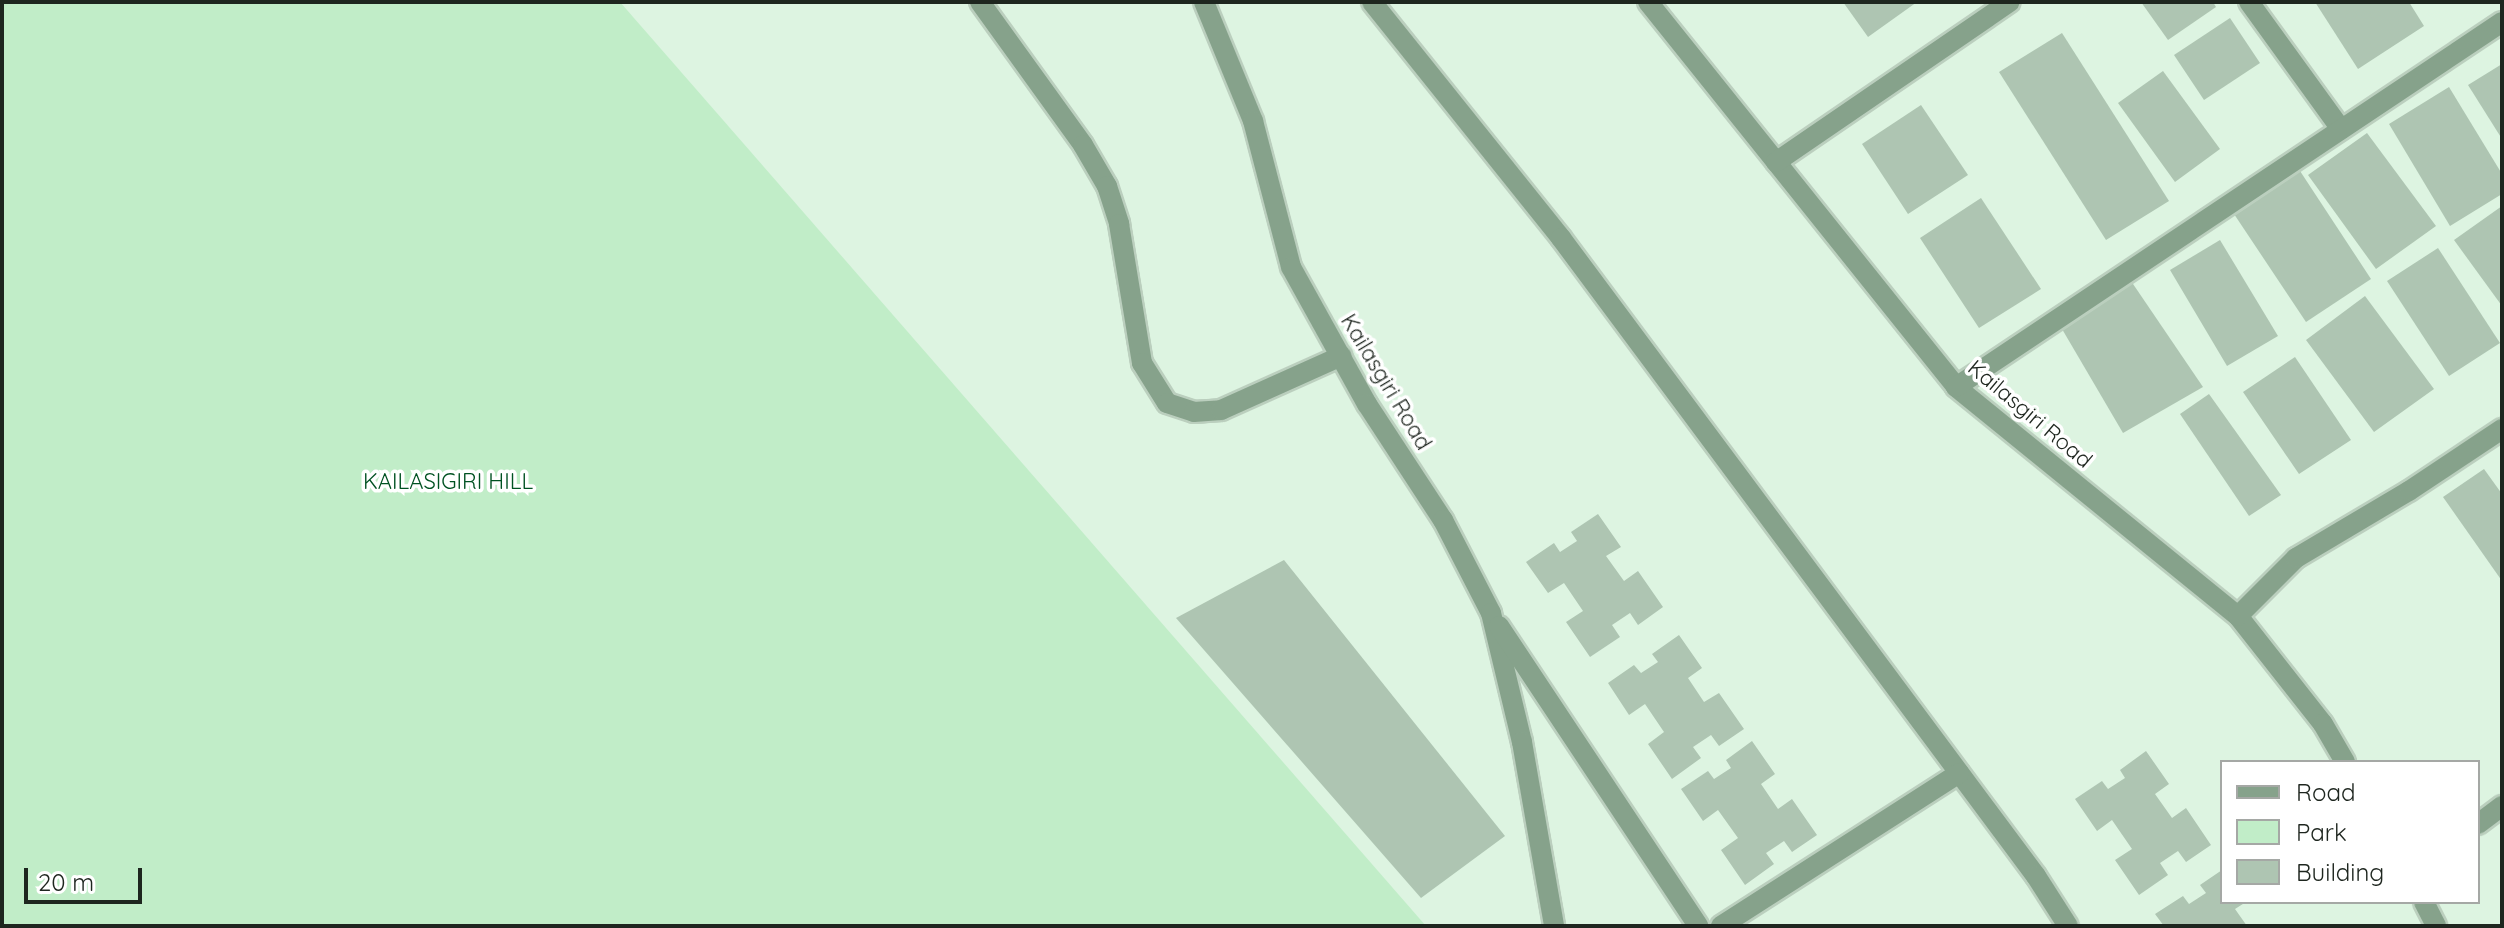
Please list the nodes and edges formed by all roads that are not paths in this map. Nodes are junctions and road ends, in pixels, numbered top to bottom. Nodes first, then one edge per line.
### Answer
1 (980, 2) edge
2 (1204, 2) edge
3 (1372, 2) edge
4 (1648, 2) edge
5 (2010, 2) edge
6 (2249, 2) edge
7 (2502, 22) edge
8 (2341, 129) junction
9 (1776, 162) junction
10 (1341, 356) junction
11 (1956, 387) junction
12 (2502, 429) edge
13 (1491, 613) junction
14 (2238, 616) junction
15 (2344, 760) edge
16 (1959, 773) junction
17 (2502, 806) edge
18 (2480, 822) edge
19 (2425, 904) edge
20 (1554, 926) edge
21 (1698, 926) edge
22 (1721, 926) edge
23 (2068, 926) edge
24 (2436, 926) edge

1 - 10 street
2 - 10 street, Kailasgiri Road
3 - 16 street
4 - 9 street, Kailasgiri Road
5 - 9 street
6 - 8 street
7 - 8 street
8 - 11 street
9 - 11 street, Kailasgiri Road
10 - 13 street, Kailasgiri Road
11 - 14 street, Kailasgiri Road
12 - 14 street
13 - 20 street, Kailasgiri Road
13 - 21 street
14 - 15 street, Kailasgiri Road
16 - 22 street
16 - 23 street
17 - 18 street
19 - 24 street

